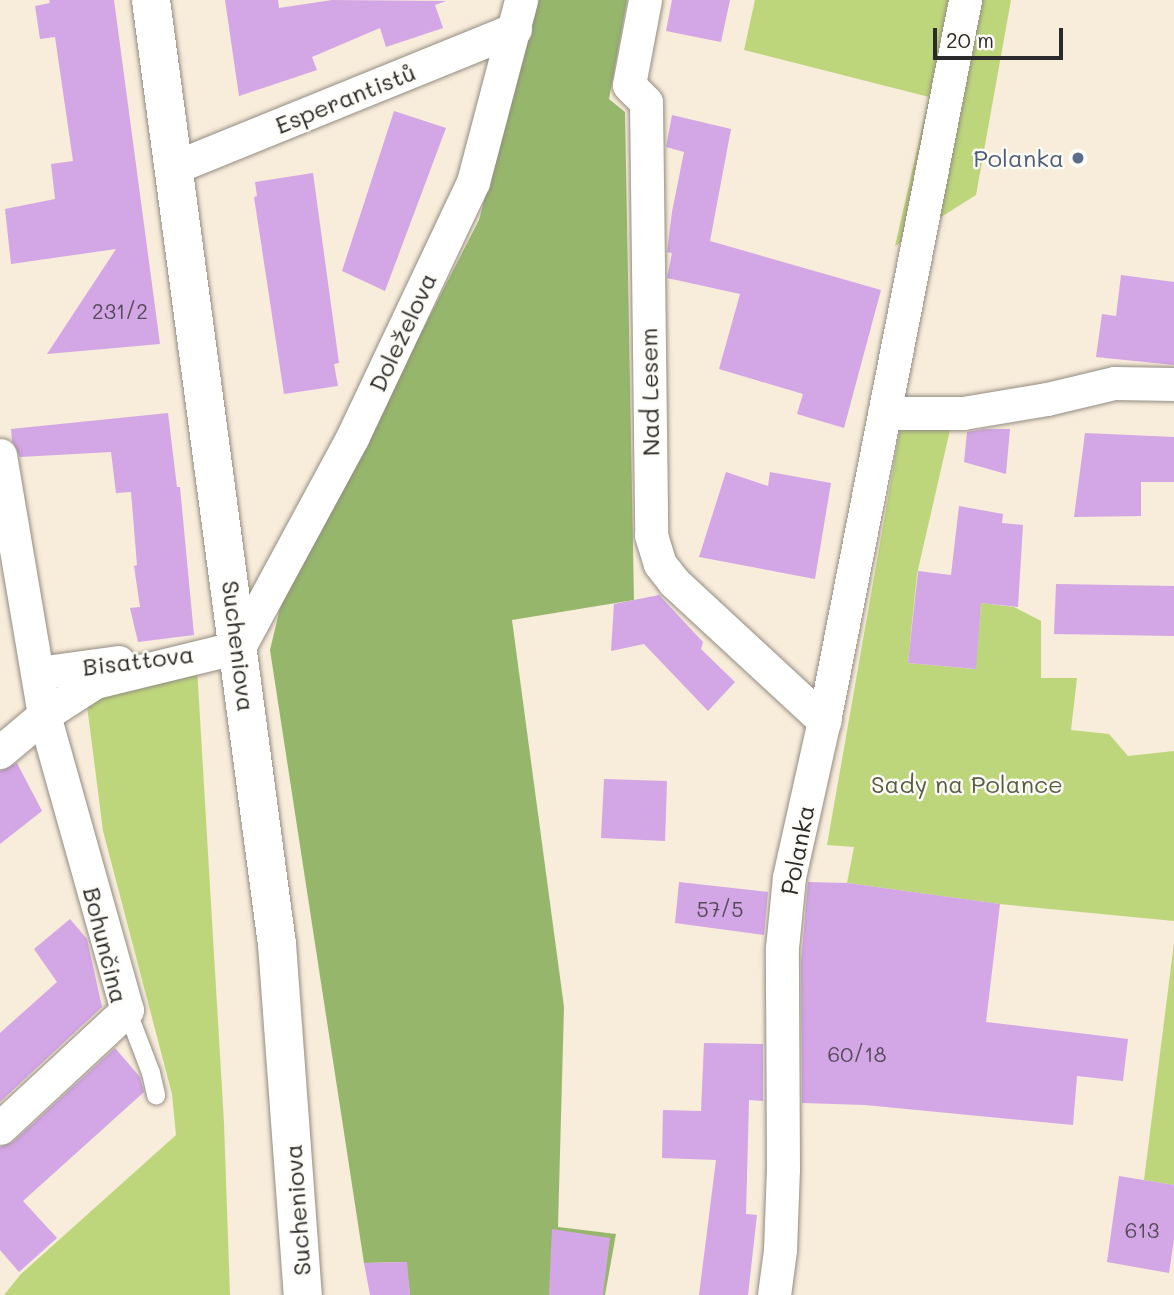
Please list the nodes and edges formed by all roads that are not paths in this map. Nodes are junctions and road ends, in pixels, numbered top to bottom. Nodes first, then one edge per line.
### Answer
1 (152, 0) edge
2 (645, 0) edge
3 (965, 0) edge
4 (518, 15) edge
5 (175, 167) junction
6 (1174, 384) edge
7 (884, 412) junction
8 (0, 455) edge
9 (239, 647) junction
10 (38, 673) junction
11 (44, 715) junction
12 (824, 721) junction
13 (0, 752) edge
14 (127, 1010) junction
15 (156, 1095) dead end
16 (0, 1128) edge
17 (303, 1295) edge
18 (774, 1295) edge

1 - 5 main road, Sucheniova
2 - 12 street, Nad Lesem
3 - 7 street, Polanka
4 - 5 street, Esperantistů
4 - 9 street, Doleželova
5 - 9 main road, Sucheniova
6 - 7 street
7 - 12 street, Polanka
8 - 10 street, Bohunčina
9 - 10 street, Bisattova
9 - 11 street
9 - 17 main road, Sucheniova
10 - 11 street, Bohunčina
11 - 13 street
11 - 14 street, Bohunčina
12 - 18 street, Polanka
14 - 15 lane
14 - 16 street, Bohunčina

